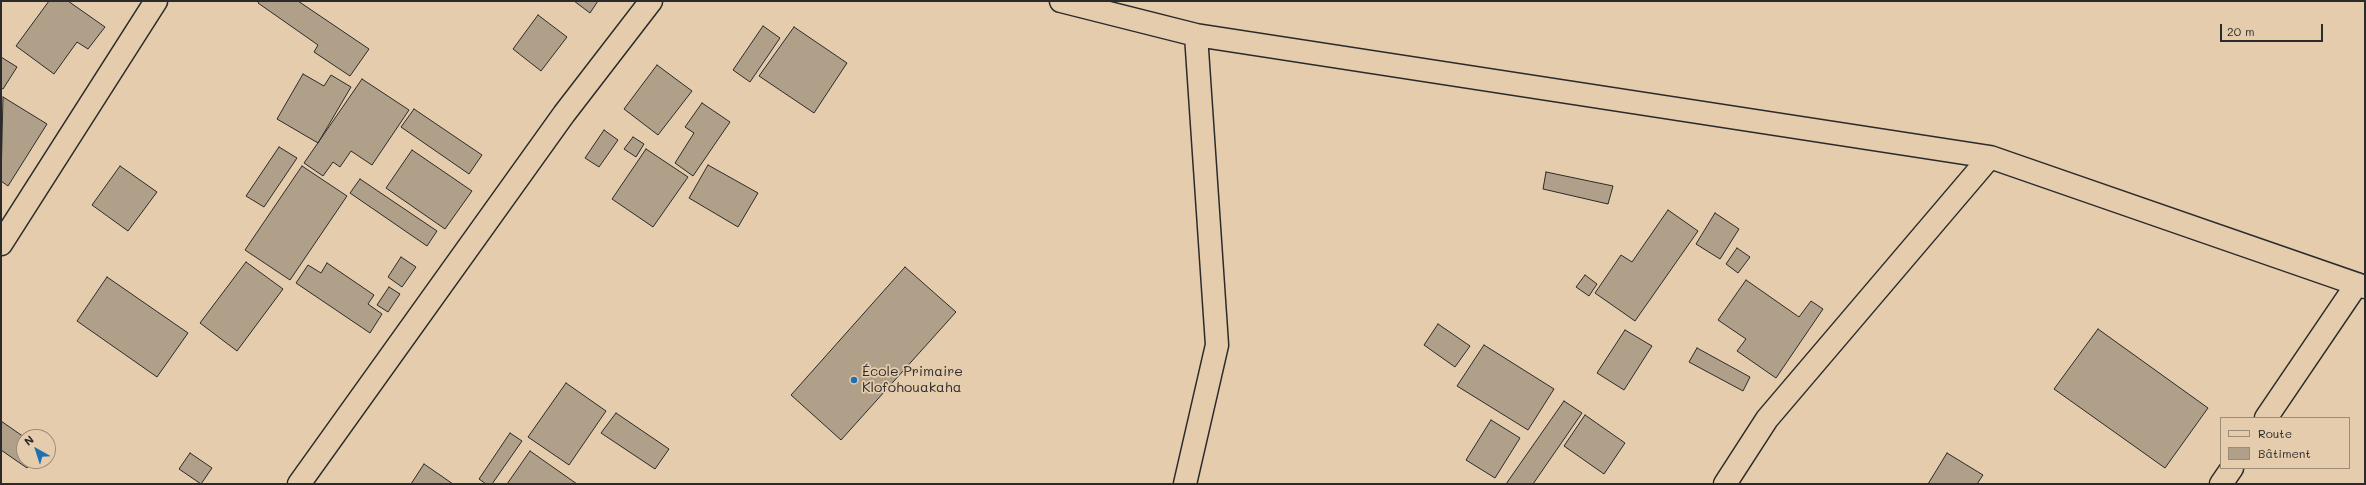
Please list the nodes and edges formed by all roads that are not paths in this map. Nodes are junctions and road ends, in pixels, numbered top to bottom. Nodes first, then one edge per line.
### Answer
1 (156, 1) edge
2 (651, 1) edge
3 (1061, 1) edge
4 (1196, 35) junction
5 (1990, 157) junction
6 (1, 244) edge
7 (2361, 285) edge
8 (2267, 417) edge
9 (2231, 469) edge
10 (299, 484) edge
11 (1185, 484) edge
12 (1725, 484) edge
13 (2221, 484) edge

1 - 6 street
2 - 10 street
3 - 4 street
4 - 5 street
4 - 11 street
5 - 7 street
5 - 12 street
7 - 8 street
9 - 13 street

